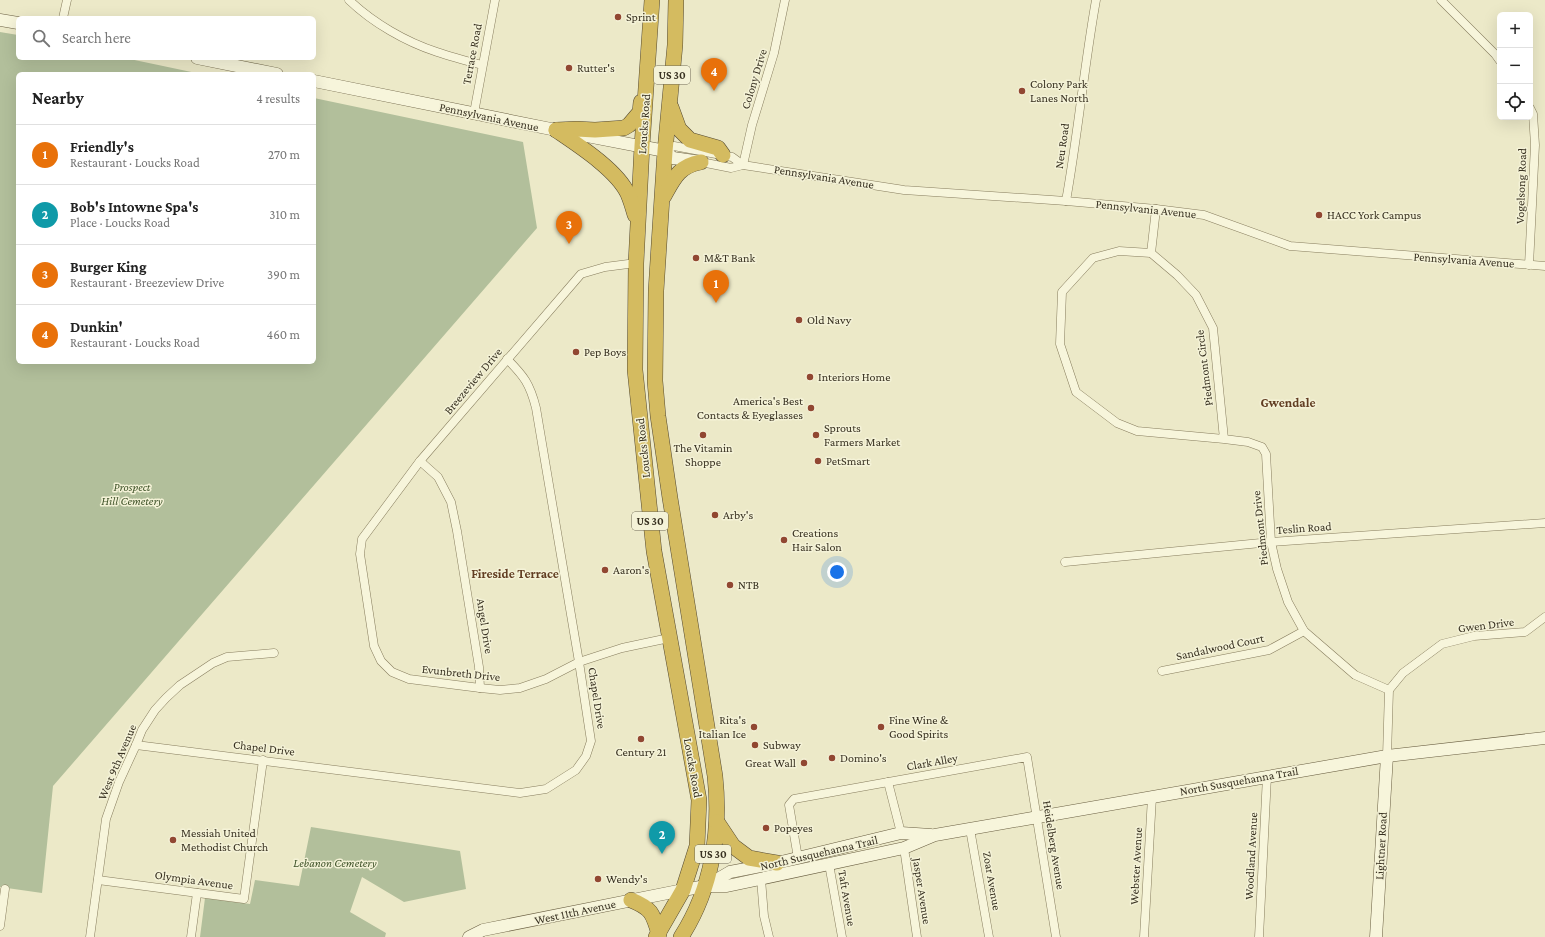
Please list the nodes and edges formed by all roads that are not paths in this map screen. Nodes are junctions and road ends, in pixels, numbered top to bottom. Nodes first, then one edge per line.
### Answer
1 (67, 0) edge
2 (350, 0) edge
3 (495, 0) edge
4 (652, 0) edge
5 (676, 0) edge
6 (785, 0) edge
7 (1096, 0) edge
8 (1441, 0) edge
9 (63, 16) edge
10 (0, 20) edge
11 (16, 23) edge
12 (1497, 57) edge
13 (207, 60) edge
14 (482, 65) junction
15 (648, 70) junction
16 (267, 72) edge
17 (316, 81) edge
18 (670, 104) junction
19 (474, 113) junction
20 (1533, 114) edge
21 (556, 130) junction
22 (642, 146) junction
23 (665, 151) junction
24 (723, 156) junction
25 (701, 162) junction
26 (743, 165) junction
27 (662, 199) junction
28 (1066, 201) junction
29 (1156, 209) junction
30 (638, 223) junction
31 (1151, 253) junction
32 (636, 263) junction
33 (1529, 265) junction
34 (1545, 266) edge
35 (506, 359) junction
36 (1224, 439) junction
37 (420, 461) junction
38 (1545, 523) edge
39 (1272, 542) junction
40 (360, 554) joint
41 (1065, 562) dead end
42 (1545, 617) edge
43 (1304, 631) junction
44 (669, 638) junction
45 (274, 653) dead end
46 (580, 662) junction
47 (1162, 671) dead end
48 (480, 688) junction
49 (1389, 690) junction
50 (1545, 738) edge
51 (136, 745) junction
52 (1387, 756) junction
53 (1027, 757) joint
54 (263, 760) junction
55 (1266, 776) junction
56 (888, 782) junction
57 (1152, 797) junction
58 (1038, 817) junction
59 (717, 822) junction
60 (970, 829) junction
61 (901, 833) junction
62 (935, 836) junction
63 (904, 848) junction
64 (798, 858) junction
65 (777, 863) junction
66 (829, 864) junction
67 (761, 879) junction
68 (98, 880) junction
69 (706, 886) junction
70 (5, 889) dead end
71 (683, 890) junction
72 (197, 893) junction
73 (631, 900) junction
74 (0, 926) edge
75 (657, 935) edge
76 (90, 937) edge
77 (191, 937) edge
78 (469, 937) edge
79 (681, 937) edge
80 (769, 937) edge
81 (842, 937) edge
82 (917, 937) edge
83 (989, 937) edge
84 (1056, 937) edge
85 (1144, 937) edge
86 (1259, 937) edge
87 (1376, 937) edge

1 - 9 street
2 - 14 street
3 - 14 street, Terrace Road
4 - 15 highway, Loucks Road / US 30
5 - 18 highway, Loucks Road / US 30
6 - 26 street, Colony Drive
7 - 28 street, Neu Road
8 - 12 street
10 - 11 main road
13 - 16 main road
14 - 19 street, Terrace Road
15 - 21 highway
15 - 22 highway, Loucks Road / US 30
17 - 19 main road, Pennsylvania Avenue
18 - 23 highway, Loucks Road / US 30
18 - 24 highway
19 - 21 main road, Pennsylvania Avenue
20 - 33 street, Vogelsong Road
21 - 22 main road, Pennsylvania Avenue
21 - 30 highway
22 - 23 main road, Pennsylvania Avenue
22 - 30 highway, Loucks Road / US 30
23 - 24 street, Pennsylvania Avenue
23 - 25 main road, Pennsylvania Avenue
23 - 27 highway, Loucks Road / US 30
24 - 26 street, Pennsylvania Avenue
25 - 26 street, Pennsylvania Avenue
25 - 27 highway
26 - 28 street, Pennsylvania Avenue
27 - 59 highway, Loucks Road / US 30
28 - 29 street, Pennsylvania Avenue
29 - 31 street
29 - 33 street, Pennsylvania Avenue
30 - 32 highway, Loucks Road / US 30
31 - 36 street, Piedmont Circle
31 - 36 street
32 - 35 street, Breezeview Drive
32 - 44 highway, Loucks Road / US 30
33 - 34 street, Pennsylvania Avenue
35 - 37 street, Breezeview Drive
35 - 46 street, Chapel Drive
36 - 39 street, Piedmont Drive
37 - 40 street, Breezeview Drive
37 - 48 street, Angel Drive
38 - 39 street, Teslin Road
39 - 41 street, Teslin Road
39 - 43 street, Piedmont Drive
40 - 48 street, Evunbreth Drive
42 - 49 street, Gwen Drive
43 - 47 street, Sandalwood Court
43 - 49 street, Piedmont Drive
44 - 46 street, Evunbreth Drive
44 - 71 highway, Loucks Road / US 30
45 - 51 street, West 9th Avenue
46 - 48 street, Evunbreth Drive
46 - 54 street, Chapel Drive
49 - 52 street
50 - 52 main road, North Susquehanna Trail
51 - 54 street, Chapel Drive
51 - 68 street, West 9th Avenue
52 - 55 main road, North Susquehanna Trail
52 - 87 main road, Lightner Road
53 - 56 street, Clark Alley
53 - 58 street, Heidelberg Avenue
54 - 72 street, Olympia Avenue
55 - 57 main road, North Susquehanna Trail
55 - 86 street, Woodland Avenue
56 - 61 street
56 - 64 street, Clark Alley
57 - 58 main road, North Susquehanna Trail
57 - 85 street, Webster Avenue
58 - 60 main road, North Susquehanna Trail
58 - 84 street, Heidelberg Avenue
59 - 65 highway
59 - 69 highway, Loucks Road / US 30
60 - 62 main road, North Susquehanna Trail
60 - 83 street, Zoar Avenue
61 - 62 main road, North Susquehanna Trail
61 - 64 main road, North Susquehanna Trail
62 - 63 main road, North Susquehanna Trail
63 - 66 main road, North Susquehanna Trail
63 - 82 street, Jasper Avenue
64 - 65 main road, North Susquehanna Trail
65 - 69 main road, North Susquehanna Trail
66 - 67 main road, North Susquehanna Trail
66 - 81 street, Taft Avenue
67 - 69 main road, North Susquehanna Trail
67 - 80 street
68 - 72 street, Olympia Avenue
68 - 76 street, West 9th Avenue
69 - 71 main road, North Susquehanna Trail
69 - 79 highway, US 30
70 - 74 street
71 - 73 main road, West 11th Avenue
71 - 75 highway, US 30
72 - 77 street
73 - 75 highway
73 - 78 main road, West 11th Avenue

